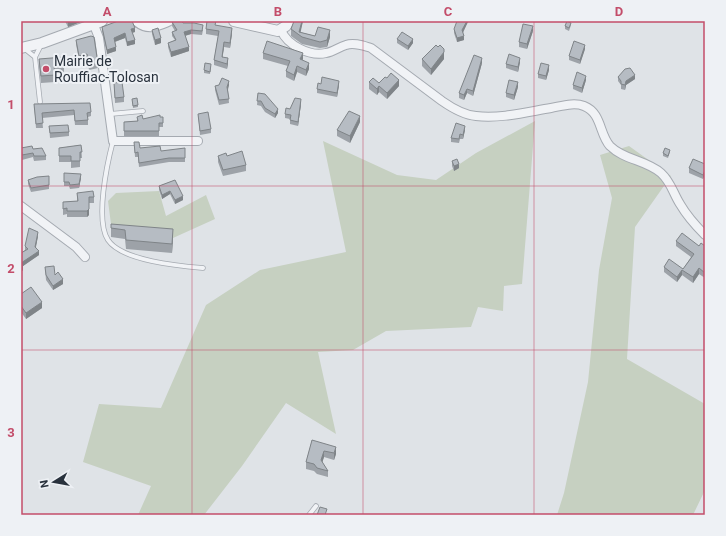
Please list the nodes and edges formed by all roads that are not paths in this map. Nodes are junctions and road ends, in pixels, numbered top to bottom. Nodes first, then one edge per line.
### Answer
1 (137, 21) edge
2 (168, 21) edge
3 (234, 21) edge
4 (289, 21) edge
5 (98, 23) edge
6 (281, 30) junction
7 (42, 43) junction
8 (23, 48) edge
9 (34, 57) junction
10 (40, 102) edge
11 (143, 111) dead end
12 (109, 114) junction
13 (113, 141) junction
14 (198, 141) dead end
15 (21, 206) edge
16 (705, 234) edge
17 (85, 257) dead end
18 (203, 268) dead end
19 (316, 506) dead end
20 (309, 515) edge

1 - 2 street
3 - 6 street
4 - 6 street
5 - 7 street
5 - 12 street
6 - 16 street
7 - 8 street
7 - 9 lane
8 - 9 lane
9 - 10 lane
11 - 12 lane
12 - 13 street
13 - 14 street
13 - 18 lane
15 - 17 street
19 - 20 lane

